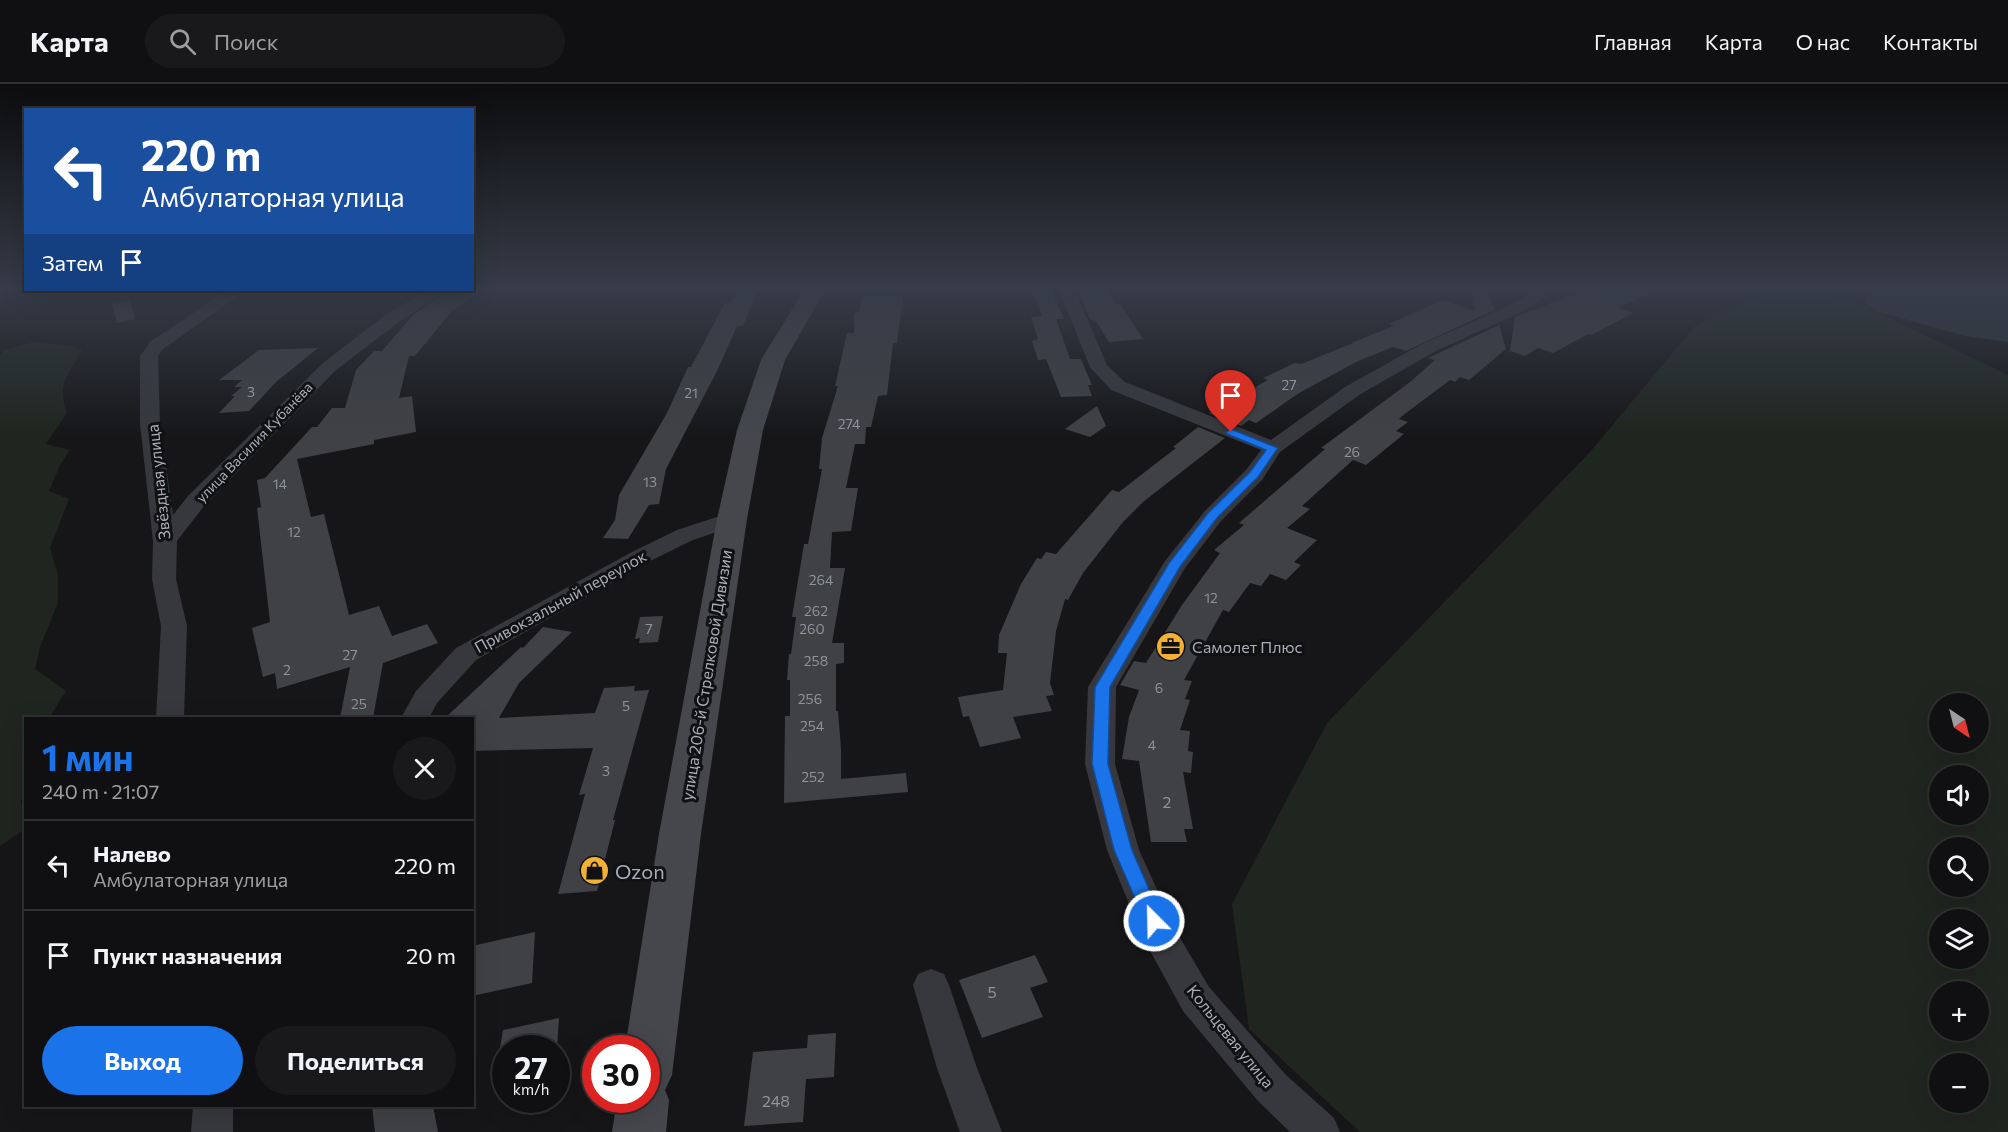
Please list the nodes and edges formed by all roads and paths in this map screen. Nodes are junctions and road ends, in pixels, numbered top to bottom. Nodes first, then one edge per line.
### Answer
1 (166, 339) edge
2 (365, 339) edge
3 (785, 339) edge
4 (1087, 339) edge
5 (1445, 339) edge
6 (1273, 448) junction
7 (732, 519) junction
8 (165, 541) junction
9 (170, 717) edge
10 (416, 717) edge
11 (931, 985) dead end
12 (652, 1035) edge
13 (213, 1107) edge
14 (641, 1113) edge
15 (212, 1132) edge
16 (639, 1132) edge
17 (981, 1132) edge
18 (1319, 1132) edge

1 - 8 street, Звёздная улица
2 - 8 street, улица Василия Кубанёва
3 - 7 main road, улица 206-й Стрелковой Дивизии
4 - 6 street
5 - 6 street, Кольцевая улица
6 - 18 street, Кольцевая улица
7 - 10 street, Привокзальный переулок
7 - 12 main road, улица 206-й Стрелковой Дивизии
8 - 9 street, Звёздная улица
11 - 17 street
13 - 15 street
14 - 16 main road

